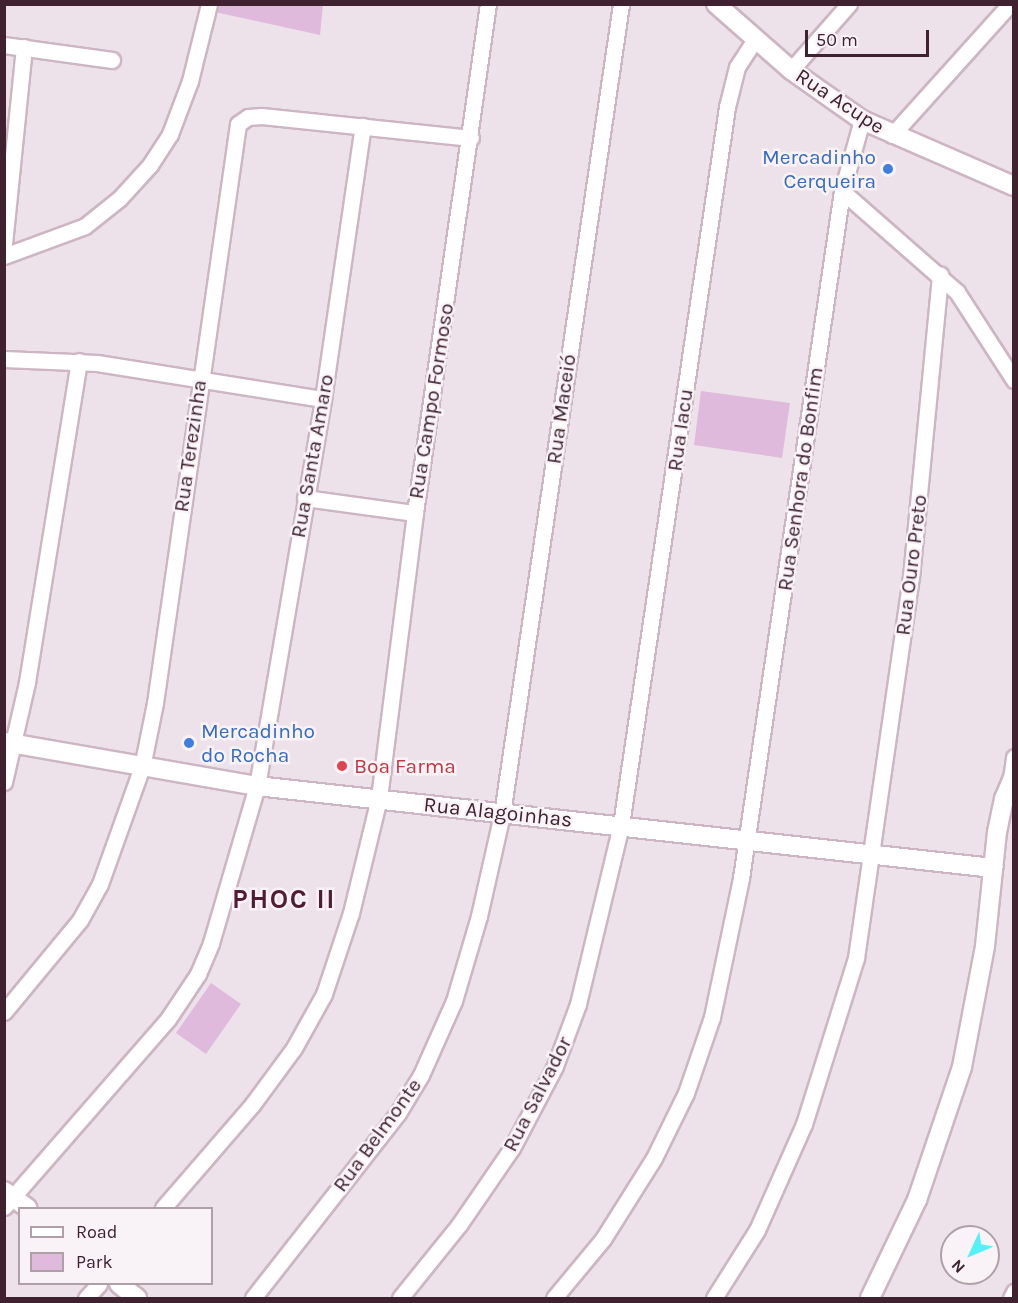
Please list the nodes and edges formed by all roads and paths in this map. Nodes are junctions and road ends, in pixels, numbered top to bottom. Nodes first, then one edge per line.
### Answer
1 (209, 4) edge
2 (488, 4) edge
3 (621, 4) edge
4 (716, 4) edge
5 (849, 4) edge
6 (1010, 4) edge
7 (755, 39) junction
8 (4, 45) edge
9 (24, 46) junction
10 (112, 60) dead end
11 (791, 70) junction
12 (862, 120) junction
13 (363, 126) junction
14 (892, 135) junction
15 (471, 138) junction
16 (1014, 186) edge
17 (842, 191) junction
18 (4, 244) edge
19 (4, 256) edge
20 (940, 274) junction
21 (4, 359) edge
22 (79, 361) junction
23 (1014, 380) edge
24 (199, 381) junction
25 (323, 399) junction
26 (304, 498) junction
27 (415, 513) junction
28 (10, 743) edge
29 (1014, 757) edge
30 (142, 767) junction
31 (1012, 777) edge
32 (4, 782) edge
33 (257, 786) junction
34 (379, 798) junction
35 (502, 813) junction
36 (621, 825) junction
37 (746, 840) junction
38 (873, 855) junction
39 (993, 868) junction
40 (4, 1012) edge
41 (12, 1201) edge
42 (165, 1207) edge
43 (98, 1285) edge
44 (120, 1285) edge
45 (1014, 1292) edge
46 (86, 1299) edge
47 (137, 1299) edge
48 (253, 1299) edge
49 (400, 1299) edge
50 (554, 1299) edge
51 (714, 1299) edge
52 (870, 1299) edge
53 (1011, 1299) edge

1 - 19 street
2 - 15 street, Rua Campo Formoso
3 - 35 street, Rua Maceió
4 - 7 street, Rua Acupe
5 - 11 street
6 - 14 street
7 - 11 street, Rua Acupe
7 - 36 street, Rua Iacu
8 - 9 street
9 - 10 street
9 - 18 street
11 - 12 street, Rua Acupe
12 - 14 street, Rua Acupe
12 - 17 street, Rua Senhora do Bonfim
13 - 15 street
13 - 24 street, Rua Terezinha
13 - 25 street, Rua Santa Amaro
14 - 16 street, Rua Acupe
15 - 27 street, Rua Campo Formoso
17 - 20 street
17 - 37 street, Rua Senhora do Bonfim
20 - 23 street
20 - 38 street, Rua Ouro Preto
21 - 22 street
22 - 24 street
22 - 28 street
24 - 25 street
24 - 30 street, Rua Terezinha
25 - 26 street, Rua Santa Amaro
26 - 27 street
26 - 33 street, Rua Santa Amaro
27 - 34 street, Rua Campo Formoso
28 - 30 street, Rua Alagoinhas
28 - 32 street
29 - 31 street
30 - 33 street, Rua Alagoinhas
30 - 40 street, Rua Terezinha
31 - 39 street
33 - 34 street, Rua Alagoinhas
33 - 41 street, Rua Santa Amaro
34 - 35 street, Rua Alagoinhas
34 - 42 street, Rua Campo Formoso
35 - 36 street, Rua Alagoinhas
35 - 48 street, Rua Belmonte
36 - 37 street, Rua Alagoinhas
36 - 49 street, Rua Salvador
37 - 38 street, Rua Alagoinhas
37 - 50 street, Rua Senhora do Bonfim
38 - 39 street, Rua Alagoinhas
38 - 51 street, Rua Ouro Preto
39 - 52 street
43 - 46 street
44 - 47 street
45 - 53 street

